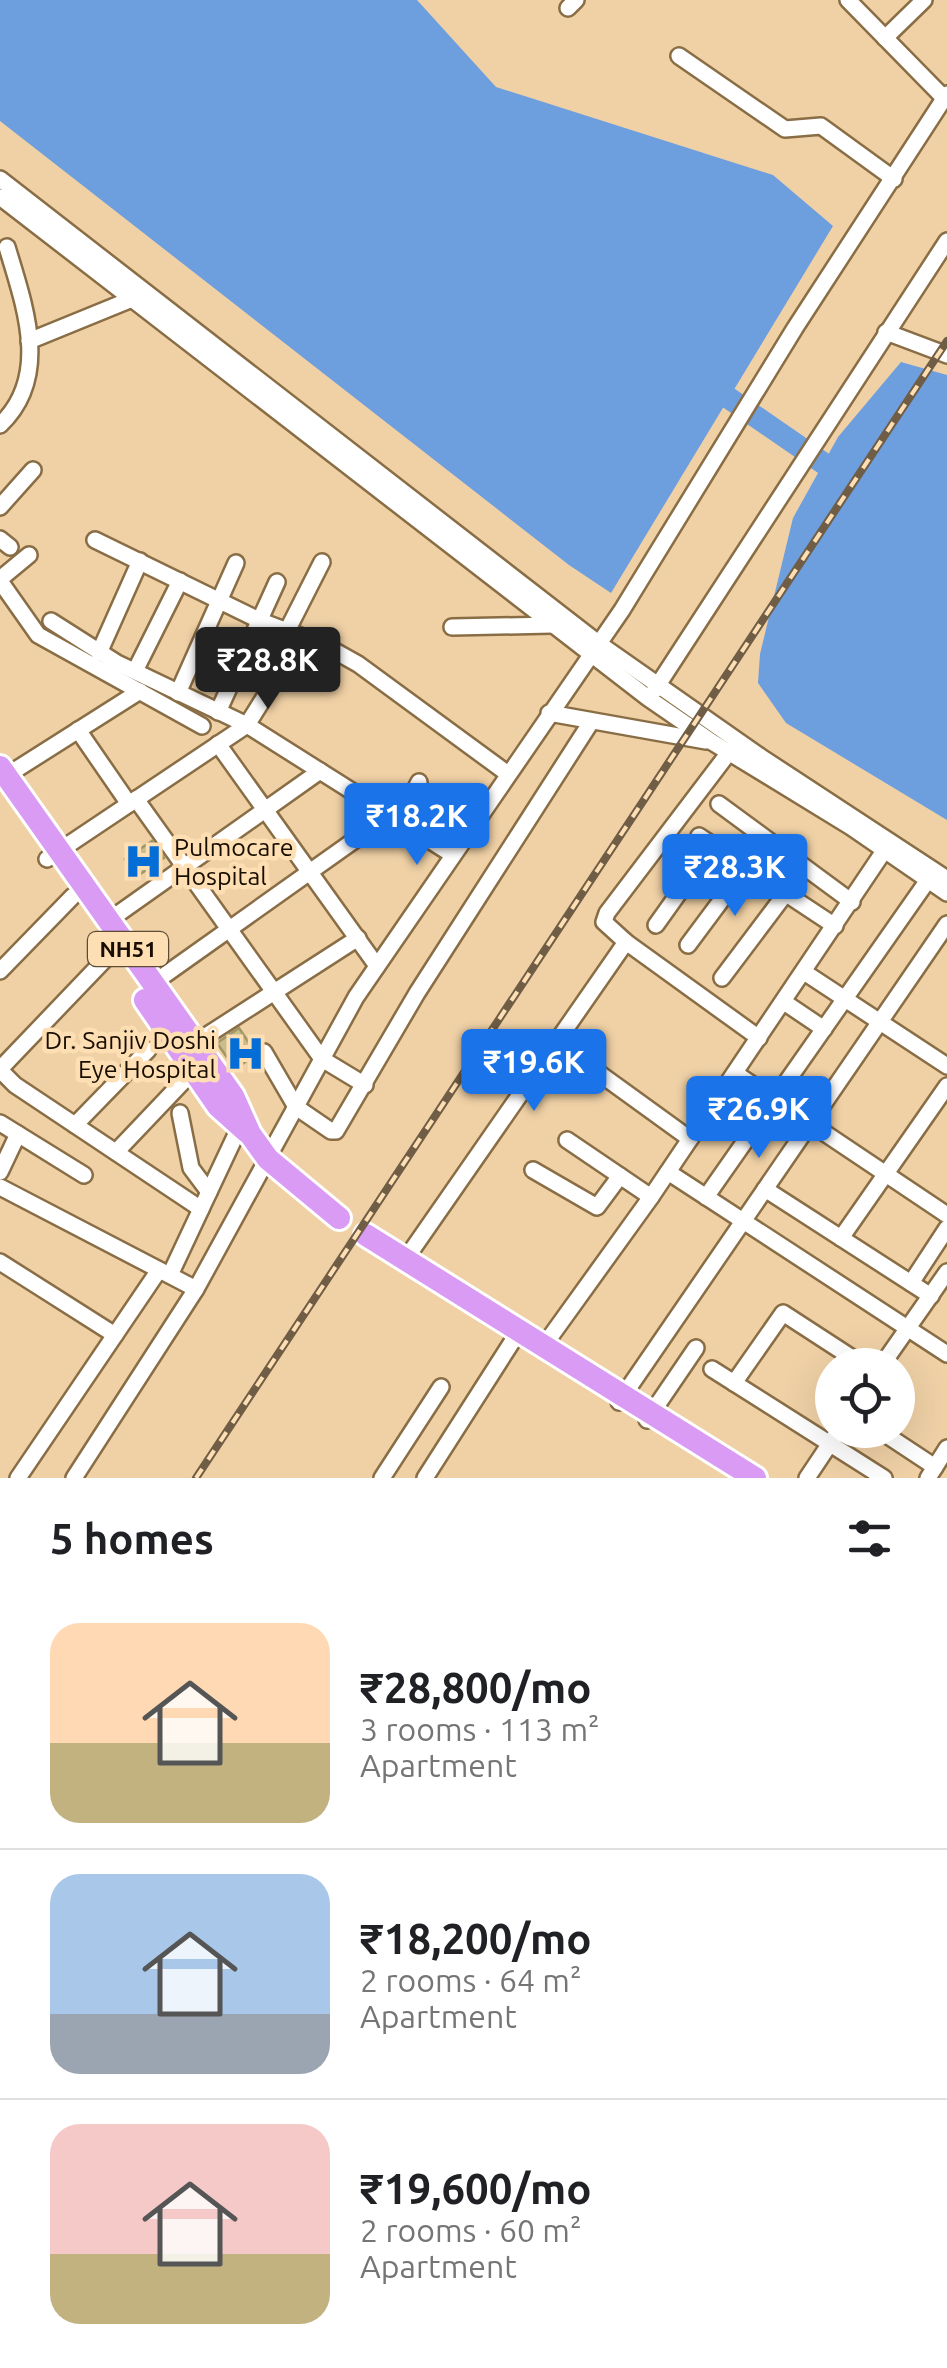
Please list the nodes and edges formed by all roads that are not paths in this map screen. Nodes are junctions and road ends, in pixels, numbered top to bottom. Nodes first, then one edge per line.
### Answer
1 (848, 0) edge
2 (924, 0) edge
3 (885, 38) junction
4 (678, 56) dead end
5 (946, 96) edge
6 (0, 179) edge
7 (894, 179) junction
8 (4, 207) edge
9 (33, 223) junction
10 (947, 241) edge
11 (4, 250) edge
12 (132, 299) junction
13 (886, 332) junction
14 (29, 341) junction
15 (947, 355) edge
16 (4, 417) edge
17 (34, 470) dead end
18 (364, 470) junction
19 (0, 506) edge
20 (96, 540) dead end
21 (29, 555) dead end
22 (140, 560) junction
23 (322, 562) dead end
24 (236, 563) dead end
25 (0, 580) edge
26 (180, 582) junction
27 (278, 582) dead end
28 (219, 601) junction
29 (51, 621) dead end
30 (261, 621) junction
31 (552, 625) junction
32 (452, 627) dead end
33 (295, 634) junction
34 (594, 648) junction
35 (99, 653) junction
36 (134, 671) junction
37 (140, 691) junction
38 (178, 692) junction
39 (653, 692) junction
40 (218, 712) junction
41 (550, 712) junction
42 (591, 722) junction
43 (247, 725) junction
44 (202, 726) dead end
45 (78, 730) junction
46 (712, 742) junction
47 (218, 744) junction
48 (737, 748) junction
49 (320, 772) junction
50 (508, 774) junction
51 (2, 779) edge
52 (419, 782) dead end
53 (133, 801) junction
54 (720, 804) dead end
55 (266, 810) junction
56 (394, 818) junction
57 (887, 846) junction
58 (53, 855) junction
59 (453, 855) junction
60 (185, 866) junction
61 (746, 866) junction
62 (311, 873) junction
63 (947, 879) edge
64 (928, 880) junction
65 (786, 893) junction
66 (947, 893) edge
67 (73, 896) junction
68 (852, 902) junction
69 (108, 921) junction
70 (947, 924) edge
71 (656, 925) dead end
72 (836, 926) junction
73 (230, 930) junction
74 (358, 938) junction
75 (626, 942) junction
76 (941, 945) edge
77 (688, 946) dead end
78 (112, 952) junction
79 (377, 966) junction
80 (0, 972) edge
81 (804, 972) junction
82 (722, 978) dead end
83 (152, 984) junction
84 (274, 992) junction
85 (845, 999) junction
86 (784, 1002) junction
87 (880, 1022) junction
88 (824, 1030) junction
89 (759, 1038) junction
90 (556, 1042) junction
91 (195, 1043) junction
92 (148, 1050) dead end
93 (264, 1052) dead end
94 (322, 1059) junction
95 (947, 1066) edge
96 (194, 1070) junction
97 (735, 1073) junction
98 (1, 1074) edge
99 (365, 1085) junction
100 (947, 1086) edge
101 (775, 1100) junction
102 (296, 1107) junction
103 (180, 1113) dead end
104 (0, 1123) edge
105 (810, 1123) junction
106 (75, 1125) junction
107 (245, 1130) junction
108 (18, 1134) junction
109 (690, 1138) junction
110 (566, 1140) dead end
111 (116, 1152) junction
112 (268, 1159) junction
113 (533, 1170) dead end
114 (0, 1172) edge
115 (668, 1172) junction
116 (886, 1174) junction
117 (84, 1175) dead end
118 (620, 1176) junction
119 (765, 1189) junction
120 (209, 1192) junction
121 (2, 1194) edge
122 (650, 1197) junction
123 (706, 1197) junction
124 (201, 1209) junction
125 (947, 1215) edge
126 (340, 1218) dead end
127 (743, 1221) junction
128 (947, 1228) edge
129 (366, 1235) dead end
130 (841, 1238) junction
131 (405, 1260) junction
132 (0, 1262) edge
133 (947, 1272) edge
134 (164, 1273) junction
135 (911, 1284) junction
136 (196, 1289) junction
137 (930, 1296) junction
138 (907, 1328) junction
139 (519, 1332) junction
140 (116, 1335) junction
141 (543, 1346) junction
142 (696, 1348) dead end
143 (837, 1348) edge
144 (893, 1348) edge
145 (947, 1354) edge
146 (712, 1369) dead end
147 (734, 1383) junction
148 (441, 1387) dead end
149 (616, 1394) junction
150 (650, 1416) junction
151 (815, 1427) edge
152 (826, 1448) edge
153 (847, 1448) edge
154 (902, 1448) edge
155 (947, 1448) edge
156 (932, 1472) edge
157 (18, 1478) edge
158 (74, 1478) edge
159 (382, 1478) edge
160 (424, 1478) edge
161 (736, 1478) edge
162 (756, 1478) edge
163 (806, 1478) edge
164 (884, 1478) edge

1 - 3 street
2 - 3 street
3 - 5 street
4 - 7 street
5 - 7 street
6 - 18 street
7 - 34 street
8 - 9 street
9 - 11 street
9 - 12 street
10 - 13 street
11 - 14 street
12 - 14 street
12 - 18 street
13 - 15 street
13 - 39 street
14 - 16 street
17 - 19 street
18 - 31 street
18 - 34 street
20 - 22 street
21 - 25 street
22 - 26 street
22 - 35 street
23 - 33 street
24 - 28 street
25 - 37 street
26 - 28 street
26 - 36 street
27 - 30 street
28 - 30 street
28 - 38 street
29 - 35 street
30 - 33 street
30 - 40 street
31 - 32 street
31 - 34 street
33 - 43 street
33 - 50 street
34 - 39 street
34 - 41 street
35 - 36 street
36 - 38 street
37 - 44 street
37 - 45 street
38 - 40 street
39 - 46 street
39 - 48 street
40 - 43 street
41 - 42 street
41 - 50 street
42 - 46 street
42 - 99 street
43 - 47 street
43 - 49 street
45 - 51 street
45 - 53 street
46 - 48 street
47 - 53 street
47 - 55 street
48 - 57 street
48 - 75 street
49 - 55 street
49 - 56 street
50 - 59 street
51 - 58 highway, NH51
52 - 56 street
53 - 58 street
53 - 60 street
54 - 68 street
55 - 60 street
55 - 62 street
56 - 59 street
56 - 62 street
57 - 63 street
57 - 64 street
57 - 68 street
58 - 67 highway, NH51
58 - 69 highway, NH51
59 - 79 street
60 - 69 street
60 - 73 street
61 - 65 street
61 - 71 street
61 - 77 street
62 - 73 street
62 - 74 street
64 - 66 street
64 - 85 street
65 - 72 street
65 - 82 street
67 - 78 highway, NH51
67 - 80 street
68 - 72 street
69 - 83 highway, NH51
70 - 76 street
72 - 81 street
73 - 83 street
73 - 84 street
74 - 79 street
74 - 84 street
75 - 89 street
75 - 90 street
76 - 87 street
78 - 96 highway, NH51
78 - 98 street
79 - 94 street
81 - 85 street
81 - 86 street
83 - 91 highway, NH51
84 - 91 street
84 - 94 street
85 - 87 street
85 - 88 street
86 - 88 street
86 - 89 street
87 - 95 street
87 - 105 street
88 - 101 street
89 - 97 street
90 - 109 street
90 - 131 street
91 - 107 highway, NH51
92 - 106 street
93 - 102 street
94 - 99 street
94 - 102 street
96 - 107 highway, NH51
96 - 111 street
97 - 101 street
97 - 109 street
98 - 106 street
99 - 102 street
100 - 116 street
101 - 105 street
101 - 123 street
102 - 112 street
103 - 120 street
104 - 108 street
105 - 116 street
105 - 119 street
106 - 111 street
107 - 112 highway, NH51
107 - 120 street
108 - 114 street
108 - 117 street
109 - 115 street
110 - 118 street
111 - 124 street
112 - 126 highway, NH51
112 - 136 street
113 - 118 street
115 - 122 street
115 - 123 street
116 - 125 street
116 - 130 street
118 - 122 street
119 - 127 street
119 - 130 street
120 - 124 street
121 - 134 street
122 - 141 street
123 - 127 street
124 - 134 street
127 - 138 street
127 - 149 street
128 - 135 street
129 - 131 highway
130 - 135 street
131 - 139 highway
132 - 140 street
133 - 137 street
134 - 136 street
134 - 140 street
135 - 137 street
136 - 158 street
137 - 138 street
138 - 144 street
138 - 145 street
139 - 141 highway
139 - 160 street
140 - 157 street
141 - 149 highway
142 - 150 street
143 - 147 street
146 - 147 street
147 - 151 street
148 - 159 street
149 - 150 highway
150 - 161 highway
150 - 162 highway
152 - 163 street
153 - 164 street
154 - 156 street
155 - 156 street

